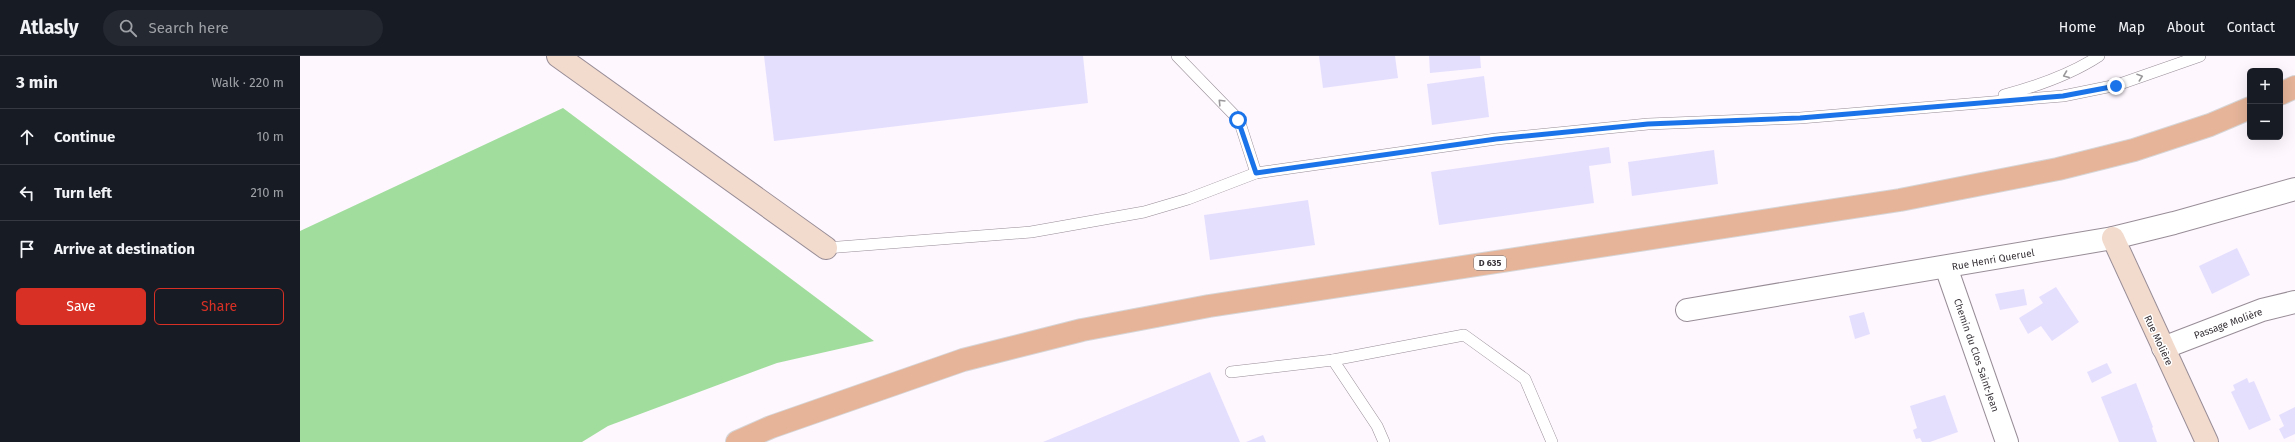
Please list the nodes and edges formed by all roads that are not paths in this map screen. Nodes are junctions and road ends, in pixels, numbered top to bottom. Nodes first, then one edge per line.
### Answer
1 (558, 56) edge
2 (1177, 56) edge
3 (2100, 56) edge
4 (2200, 56) edge
5 (2295, 87) edge
6 (2283, 93) edge
7 (1978, 102) junction
8 (2247, 109) edge
9 (1256, 173) junction
10 (2295, 189) edge
11 (2113, 238) junction
12 (826, 248) joint
13 (1946, 267) junction
14 (2295, 302) edge
15 (1687, 310) dead end
16 (2162, 348) junction
17 (1333, 360) junction
18 (1231, 372) dead end
19 (736, 442) edge
20 (1384, 442) edge
21 (1552, 442) edge
22 (2007, 442) edge
23 (2207, 442) edge

1 - 12 street
9 -> 2 lane
3 -> 7 lane
7 -> 4 lane
5 - 6 main road
7 - 9 lane
8 - 19 main road, D 635
9 - 12 lane
10 - 11 street, Rue Henri Queruel
11 - 13 street, Rue Henri Queruel
11 - 16 street, Rue Molière
13 - 15 street, Rue Henri Queruel
13 - 22 street, Chemin du Clos Saint-Jean
14 - 16 street, Passage Molière
16 - 23 street, Rue Molière
17 - 18 lane
17 - 20 lane
17 - 21 lane

